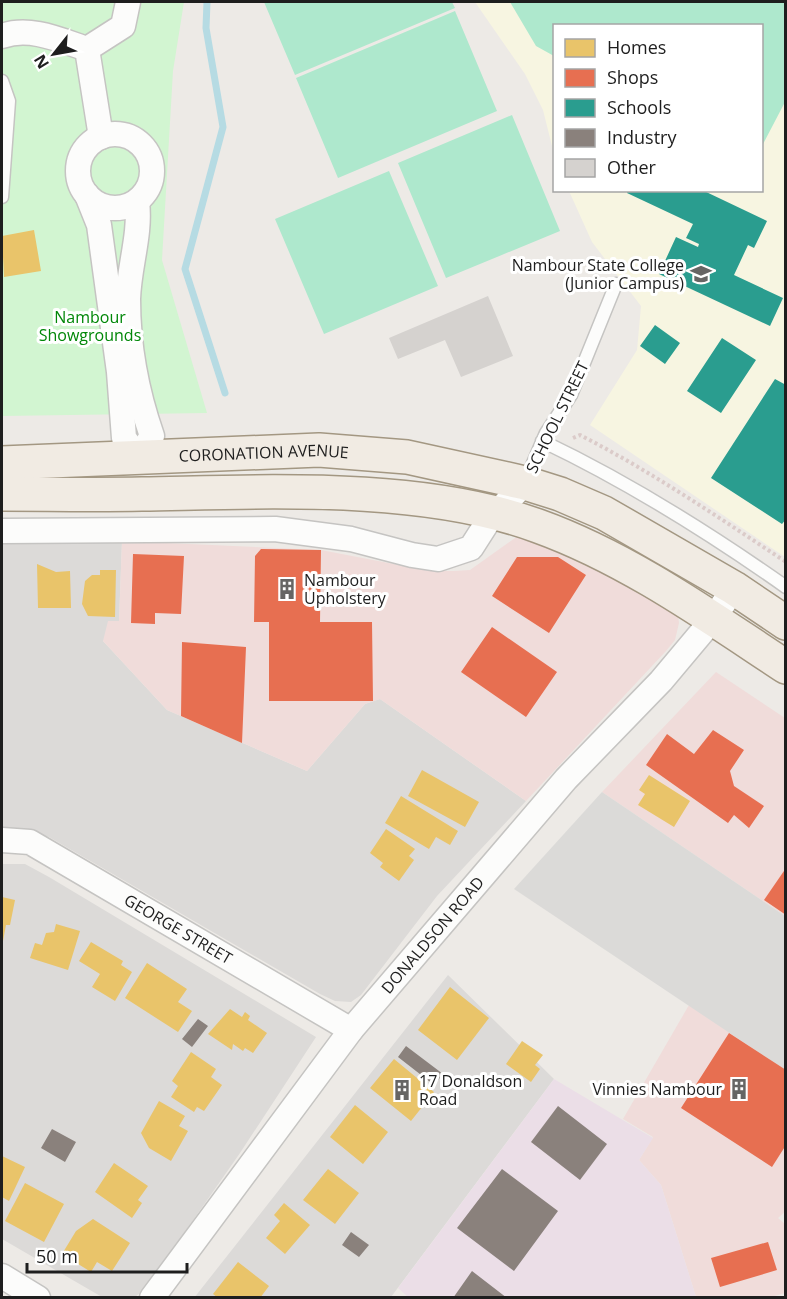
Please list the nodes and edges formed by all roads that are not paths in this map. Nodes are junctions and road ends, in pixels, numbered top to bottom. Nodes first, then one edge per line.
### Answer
1 (128, 2) edge
2 (2, 36) edge
3 (87, 49) junction
4 (2, 81) edge
5 (9, 101) junction
6 (2, 115) edge
7 (101, 137) junction
8 (87, 195) junction
9 (2, 197) edge
10 (137, 202) junction
11 (616, 284) dead end
12 (542, 441) junction
13 (138, 458) junction
14 (2, 463) edge
15 (525, 483) junction
16 (2, 494) edge
17 (140, 494) junction
18 (495, 513) junction
19 (2, 531) edge
20 (786, 587) edge
21 (734, 588) junction
22 (713, 620) junction
23 (786, 622) edge
24 (786, 667) edge
25 (2, 840) edge
26 (351, 1030) junction
27 (2, 1276) edge
28 (38, 1298) edge
29 (152, 1298) edge

1 - 3 street
2 - 3 street
3 - 7 street
4 - 5 lane
5 - 6 lane
5 - 9 lane
7 - 8 street
7 - 10 street
8 - 10 street
8 - 13 street
10 - 13 street
11 - 12 lane, SCHOOL STREET
12 - 15 lane, SCHOOL STREET
12 - 20 lane
13 - 14 main road, CORONATION AVENUE
13 - 15 main road, CORONATION AVENUE
13 - 17 street
15 - 18 street
15 - 21 main road, CORONATION AVENUE
16 - 17 main road
17 - 18 main road
18 - 19 street
18 - 22 main road
21 - 22 street, DONALDSON ROAD
21 - 23 main road, CORONATION AVENUE
22 - 24 main road
22 - 26 street, DONALDSON ROAD
25 - 26 street, GEORGE STREET
26 - 29 street, DONALDSON ROAD
27 - 28 street

